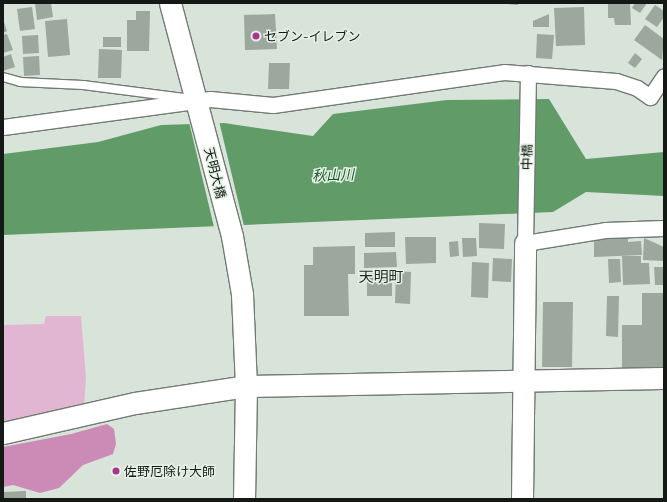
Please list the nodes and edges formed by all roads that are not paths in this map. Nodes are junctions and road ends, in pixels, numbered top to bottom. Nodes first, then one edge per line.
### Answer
1 (170, 3) edge
2 (664, 76) edge
3 (3, 77) edge
4 (528, 79) junction
5 (198, 105) junction
6 (3, 127) edge
7 (664, 228) edge
8 (526, 236) junction
9 (664, 378) edge
10 (524, 381) junction
11 (246, 386) junction
12 (3, 433) edge
13 (244, 499) edge
14 (522, 499) edge

1 - 5 street, 天明大橋
2 - 4 street
3 - 5 lane
4 - 5 street
4 - 8 street, 中橋
5 - 6 street
5 - 11 street, 天明大橋
7 - 8 street
8 - 10 street
9 - 10 street
10 - 11 street
10 - 14 street
11 - 12 street
11 - 13 street, 天明大橋

